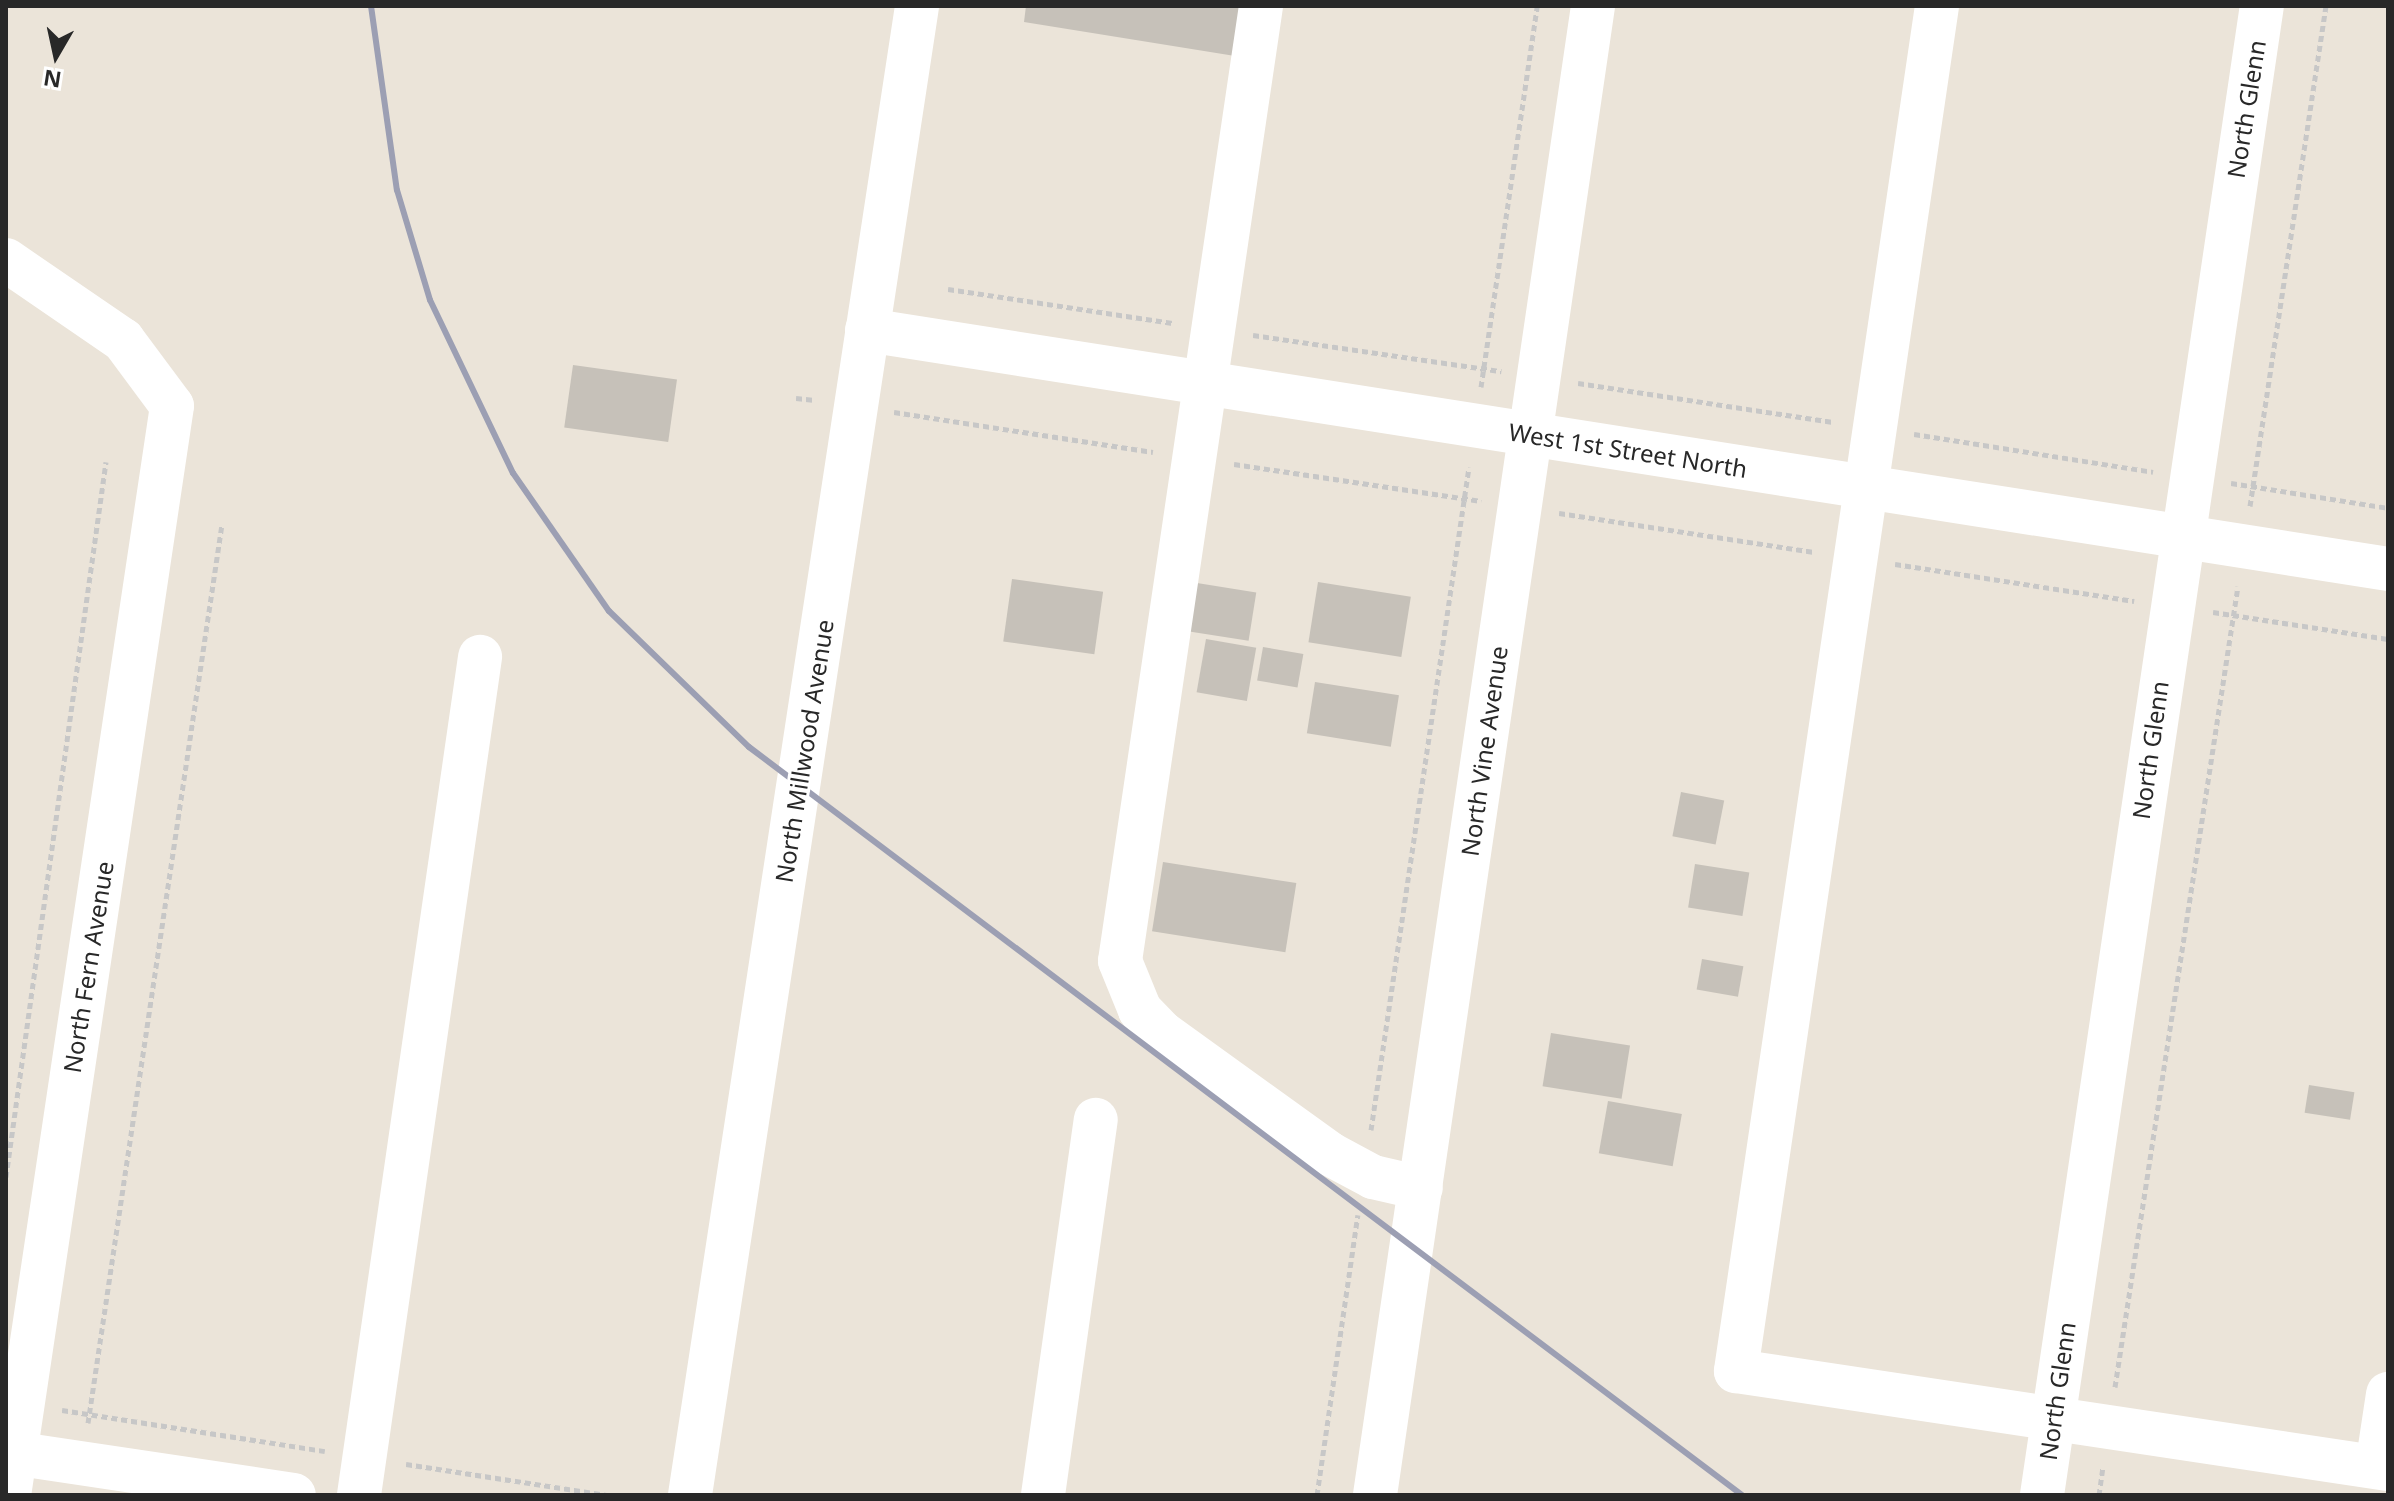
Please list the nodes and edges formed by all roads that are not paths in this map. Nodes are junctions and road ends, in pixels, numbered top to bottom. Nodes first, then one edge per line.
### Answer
1 (917, 6) edge
2 (1261, 6) edge
3 (1593, 6) edge
4 (1937, 6) edge
5 (2262, 6) edge
6 (6, 260) edge
7 (867, 330) junction
8 (1209, 385) junction
9 (1530, 435) junction
10 (1866, 487) junction
11 (2181, 537) junction
12 (2388, 569) edge
13 (480, 657) dead end
14 (1096, 1120) dead end
15 (1421, 1188) junction
16 (2388, 1394) edge
17 (2053, 1420) junction
18 (10, 1467) edge
19 (2382, 1468) edge
20 (362, 1476) edge
21 (294, 1495) edge
22 (690, 1495) edge
23 (1043, 1495) edge
24 (1375, 1495) edge
25 (2042, 1495) edge

1 - 7 street, North Millwood Avenue
2 - 8 street
3 - 9 street, North Vine Avenue
4 - 10 street
5 - 11 street, North Glenn
6 - 18 street, North Fern Avenue
7 - 8 street, West 1st Street North
7 - 22 street, North Millwood Avenue
8 - 9 street, West 1st Street North
8 - 15 street
9 - 10 street, West 1st Street North
9 - 15 street, North Vine Avenue
10 - 11 street, West 1st Street North
10 - 17 street
11 - 12 street, West 1st Street North
11 - 17 street, North Glenn
13 - 20 street
14 - 23 street
15 - 24 street, North Vine Avenue
16 - 19 street
17 - 19 street
17 - 25 street, North Glenn
18 - 21 street

